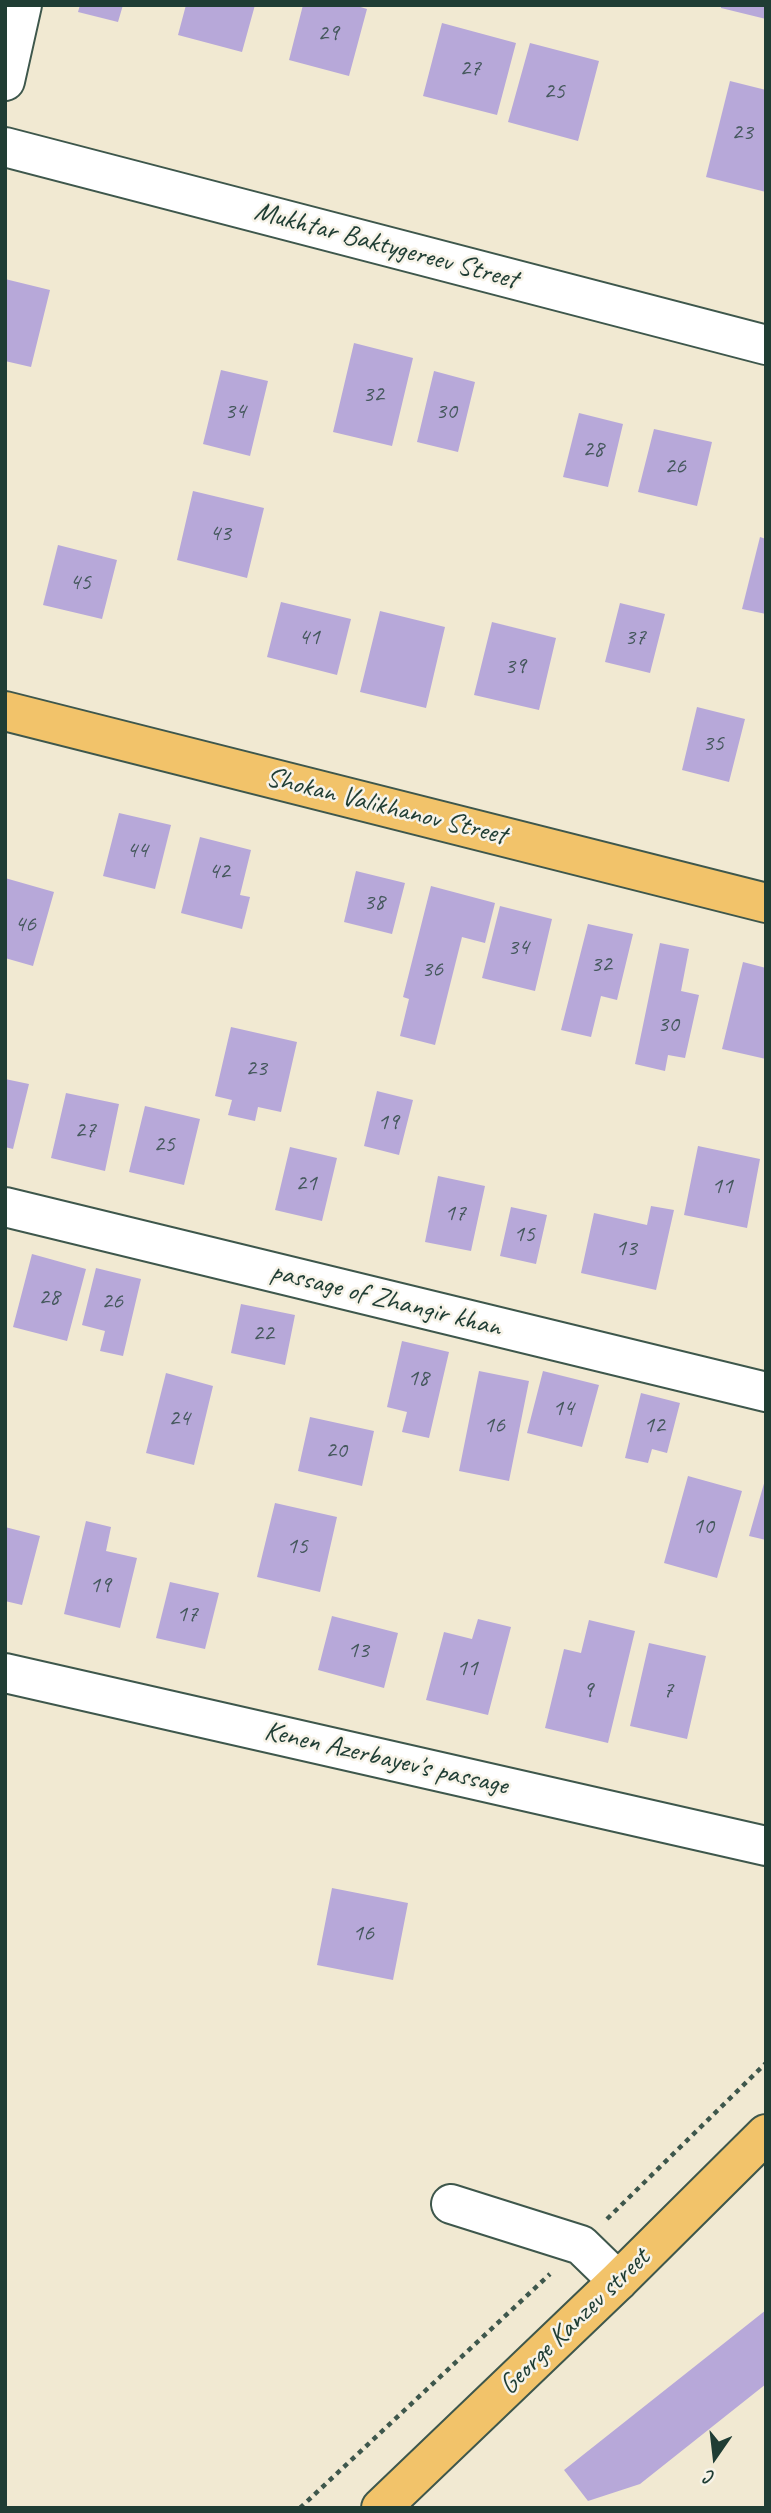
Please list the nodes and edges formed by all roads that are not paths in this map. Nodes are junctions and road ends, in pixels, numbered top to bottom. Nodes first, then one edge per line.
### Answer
1 (22, 5) edge
2 (5, 81) edge
3 (5, 147) edge
4 (766, 345) edge
5 (5, 711) edge
6 (766, 903) edge
7 (5, 1207) edge
8 (766, 1392) edge
9 (5, 1673) edge
10 (766, 1846) edge
11 (766, 2134) edge
12 (451, 2204) dead end
13 (618, 2281) junction
14 (381, 2508) edge

1 - 2 street
3 - 4 street, Mukhtar Baktygereev Street
5 - 6 main road, Shokan Valikhanov Street
7 - 8 street, passage of Zhangir khan
9 - 10 street, Kenen Azerbayev's passage
11 - 13 main road, George Kanzev street
12 - 13 street
13 - 14 main road, George Kanzev street

